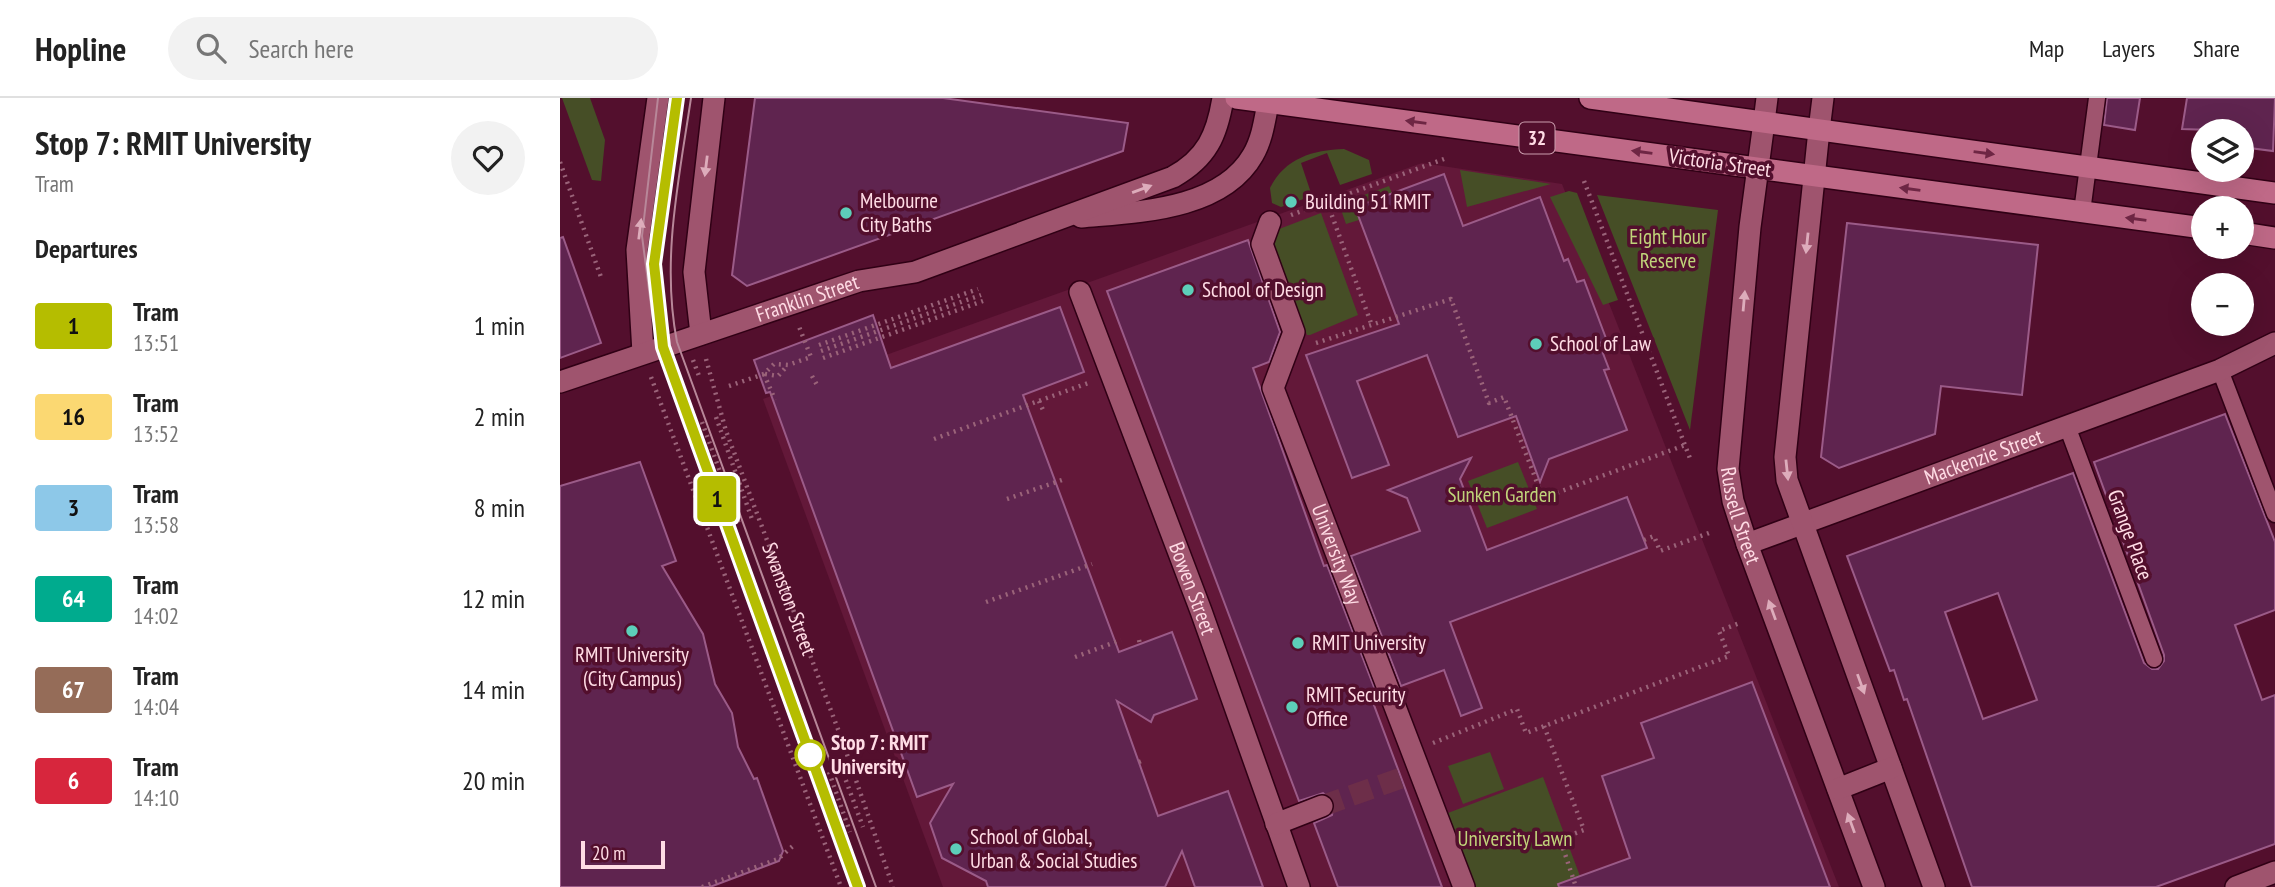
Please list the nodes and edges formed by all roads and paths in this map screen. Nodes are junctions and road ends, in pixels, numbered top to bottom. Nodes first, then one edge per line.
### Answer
1 (658, 98) edge
2 (714, 98) edge
3 (1223, 98) edge
4 (1236, 98) edge
5 (1590, 98) edge
6 (1767, 98) edge
7 (1823, 98) edge
8 (2096, 98) edge
9 (1268, 100) edge
10 (1764, 122) junction
11 (1819, 130) junction
12 (1444, 159) dead end
13 (560, 162) edge
14 (1758, 168) junction
15 (2087, 168) junction
16 (1814, 176) junction
17 (1584, 181) dead end
18 (2275, 193) edge
19 (1327, 202) junction
20 (2082, 212) junction
21 (1055, 221) junction
22 (1270, 222) joint
23 (2191, 226) edge
24 (2254, 235) edge
25 (2275, 238) edge
26 (602, 280) dead end
27 (978, 289) dead end
28 (1080, 292) dead end
29 (795, 316) dead end
30 (1371, 323) junction
31 (701, 334) junction
32 (1321, 342) dead end
33 (2275, 343) edge
34 (819, 345) dead end
35 (821, 351) dead end
36 (643, 353) junction
37 (2275, 357) edge
38 (823, 358) dead end
39 (692, 359) dead end
40 (788, 365) junction
41 (668, 368) dead end
42 (2220, 370) junction
43 (764, 374) junction
44 (699, 376) dead end
45 (813, 376) dead end
46 (560, 382) edge
47 (1085, 384) dead end
48 (675, 385) dead end
49 (817, 385) dead end
50 (729, 386) dead end
51 (775, 400) dead end
52 (1039, 401) junction
53 (1043, 411) dead end
54 (716, 417) dead end
55 (702, 422) dead end
56 (689, 426) dead end
57 (2067, 426) junction
58 (934, 439) dead end
59 (1685, 445) junction
60 (1691, 461) dead end
61 (1062, 480) dead end
62 (1007, 499) dead end
63 (2275, 514) edge
64 (753, 522) dead end
65 (1804, 524) junction
66 (740, 527) dead end
67 (727, 532) dead end
68 (1709, 533) dead end
69 (1644, 540) dead end
70 (1748, 544) junction
71 (1092, 564) dead end
72 (986, 602) dead end
73 (1742, 622) dead end
74 (1121, 640) dead end
75 (1075, 657) dead end
76 (2154, 659) dead end
77 (1544, 726) junction
78 (1437, 741) dead end
79 (841, 767) dead end
80 (1891, 768) junction
81 (829, 772) dead end
82 (817, 776) dead end
83 (1838, 789) junction
84 (1322, 806) tunnel mouth
85 (1276, 824) junction
86 (863, 827) dead end
87 (850, 832) dead end
88 (838, 835) dead end
89 (794, 845) dead end
90 (2275, 872) edge
91 (702, 887) edge
92 (841, 887) edge
93 (893, 887) edge
94 (1299, 887) edge
95 (1464, 887) edge
96 (1576, 887) edge
97 (1874, 887) edge
98 (1934, 887) edge
99 (2236, 887) edge

36 -> 1 street
2 -> 31 street
21 -> 3 street, Franklin Street
4 - 9 main road, Victoria Street / 32
5 - 10 main road
6 - 10 street, Russell Street
7 - 11 street
8 - 15 lane
14 -> 9 main road, Victoria Street / 32
9 - 21 street, Franklin Street
10 - 11 main road
10 - 14 street, Russell Street
11 -> 15 main road
11 - 16 street
12 - 19 path
13 - 26 path
14 - 16 main road, Victoria Street / 32
70 -> 14 street, Russell Street
15 - 18 main road
15 - 20 lane
20 -> 16 main road, Victoria Street / 32
16 -> 65 street
17 - 59 path
19 - 22 path
19 - 30 path
23 -> 20 main road, Victoria Street / 32
21 - 31 street, Franklin Street
22 - 95 street, University Way
24 - 25 main road
27 - 34 path
28 - 85 street, Bowen Street
29 - 40 path
30 - 32 path
30 - 59 path
31 - 36 street, Franklin Street
31 - 93 path, Swanston Street
33 - 42 street, Mackenzie Street
35 - 38 path
36 - 46 street, Franklin Street
36 - 92 path
37 - 42 street, Mackenzie Street
39 - 44 path
40 - 43 path
40 - 43 path
41 - 48 path
42 - 57 street, Mackenzie Street
42 - 63 lane
43 - 50 path
43 - 51 path
45 - 49 path
47 - 52 path
52 - 53 path
52 - 58 path
54 - 64 path
55 - 66 path
56 - 67 path
57 - 65 street, Mackenzie Street
57 - 76 lane, Grange Place
59 - 60 path
61 - 62 path
65 - 70 street, Mackenzie Street
65 -> 80 street
68 - 69 path
83 -> 70 street, Russell Street
71 - 72 path
73 - 77 path
74 - 75 path
77 - 78 path
77 - 96 path
79 - 86 path
80 - 83 street
80 - 98 street
81 - 87 path
82 - 88 path
97 -> 83 street, Russell Street
84 - 85 street
85 - 94 street, Bowen Street
89 - 91 path
90 - 99 street

